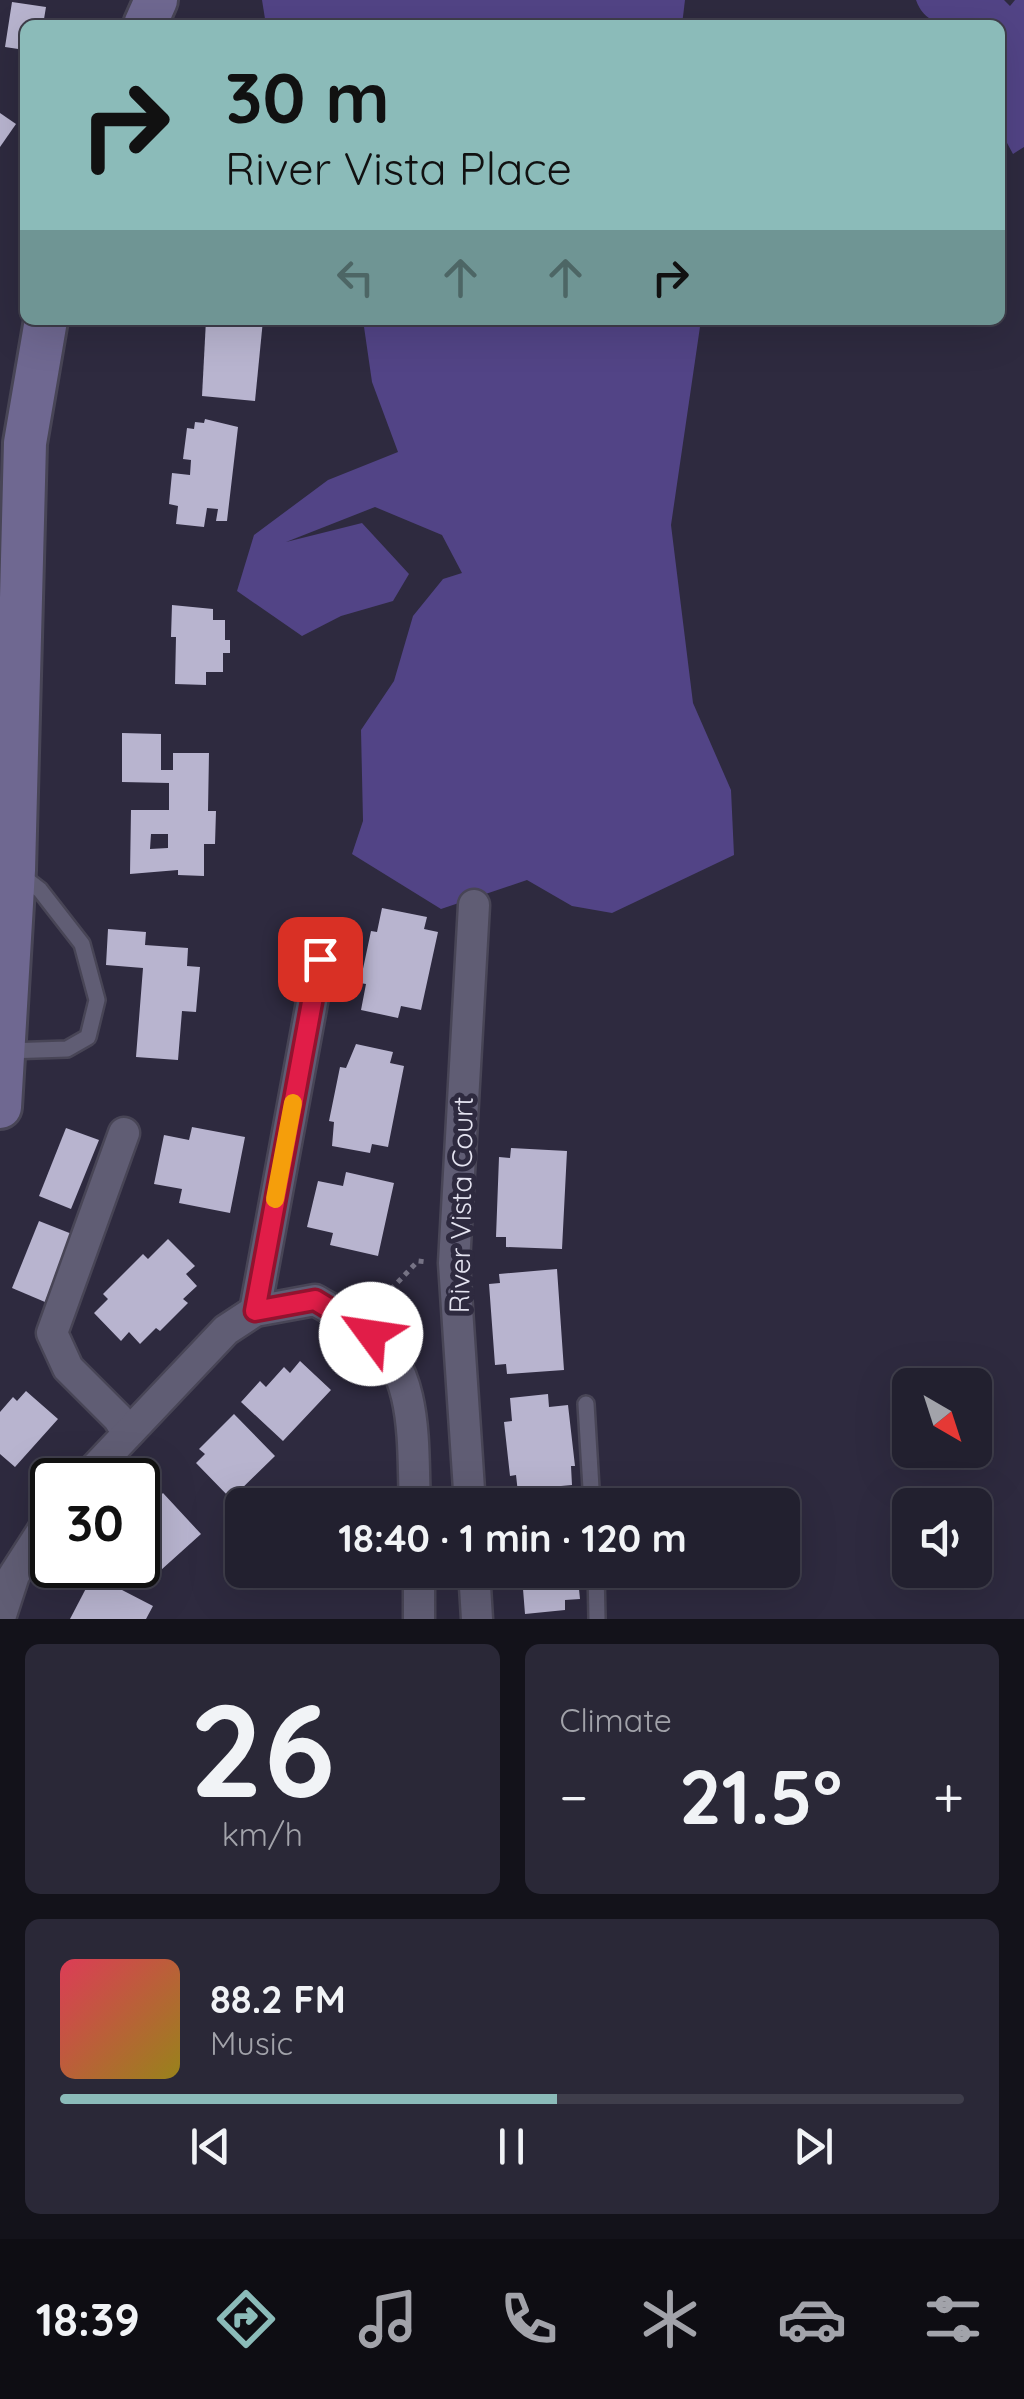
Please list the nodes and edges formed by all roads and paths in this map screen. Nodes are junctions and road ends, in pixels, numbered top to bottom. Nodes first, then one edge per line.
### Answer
1 (45, 325) edge
2 (12, 446) edge
3 (14, 870) junction
4 (474, 906) dead end
5 (320, 959) dead end
6 (5, 1051) junction
7 (0, 1107) edge
8 (124, 1134) dead end
9 (454, 1263) junction
10 (371, 1310) dead end
11 (255, 1311) junction
12 (586, 1404) dead end
13 (127, 1432) junction
14 (104, 1458) edge
15 (415, 1488) edge
16 (469, 1488) edge
17 (591, 1488) edge
18 (30, 1550) edge
19 (419, 1588) edge
20 (475, 1588) edge
21 (596, 1588) edge
22 (0, 1618) edge
23 (419, 1619) edge
24 (477, 1619) edge
25 (597, 1619) edge

1 - 2 street
2 - 3 street
3 - 6 street
3 - 6 lane
4 - 9 street, River Vista Court
5 - 11 street
6 - 7 street
8 - 13 street
9 - 10 path
9 - 16 street, River Vista Court
11 - 13 street
11 - 15 street
12 - 17 lane
13 - 14 street
18 - 22 street
19 - 23 street
20 - 24 street
21 - 25 lane

